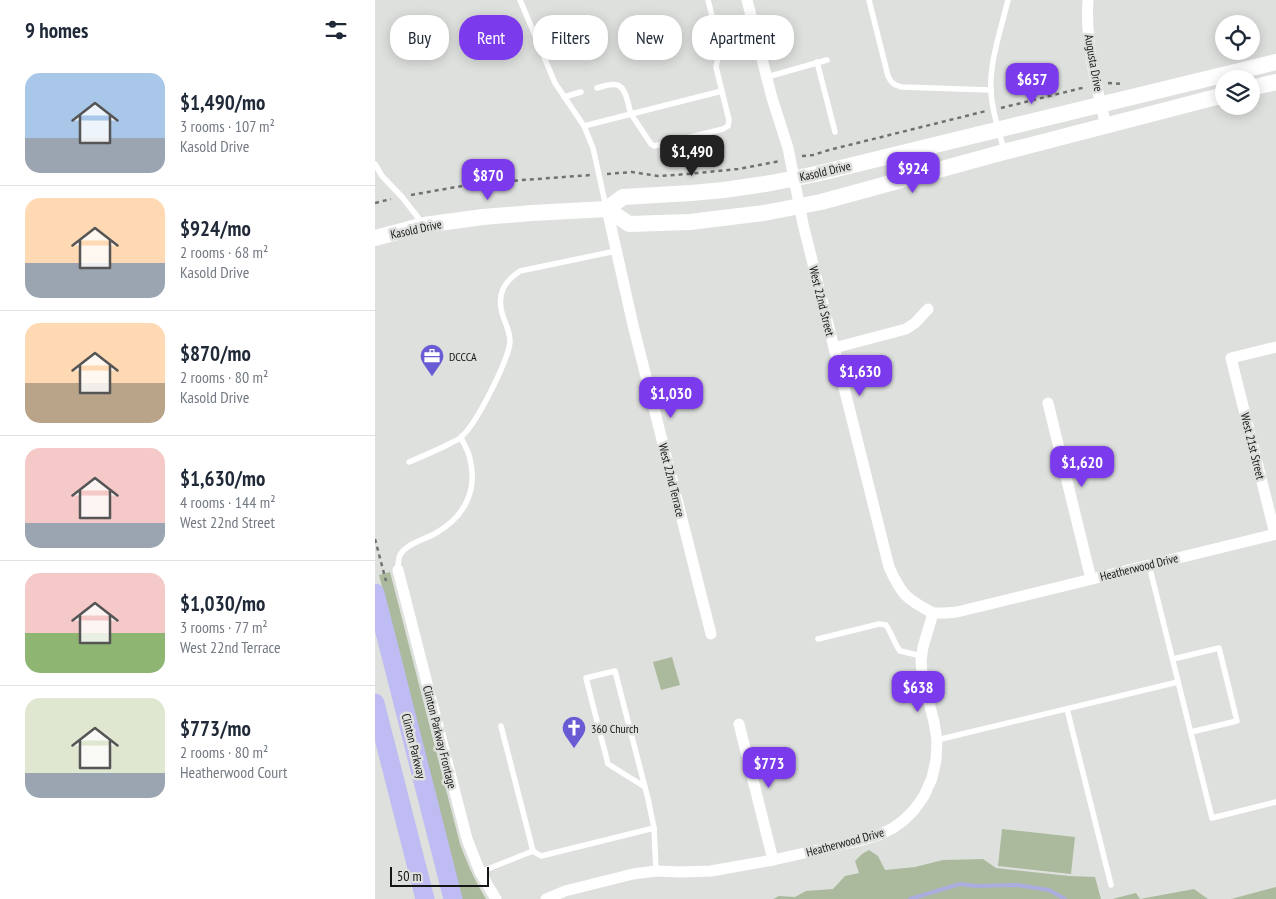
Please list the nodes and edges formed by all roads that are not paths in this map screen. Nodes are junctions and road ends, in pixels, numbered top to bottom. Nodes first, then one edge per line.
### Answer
1 (521, 0) edge
2 (708, 0) edge
3 (747, 0) edge
4 (869, 0) edge
5 (1007, 0) edge
6 (1088, 0) edge
7 (712, 15) edge
8 (751, 15) edge
9 (717, 60) edge
10 (763, 60) edge
11 (827, 60) dead end
12 (817, 62) junction
13 (1276, 62) edge
14 (767, 76) junction
15 (1276, 82) edge
16 (1260, 86) edge
17 (597, 88) dead end
18 (991, 90) junction
19 (722, 91) junction
20 (581, 92) dead end
21 (564, 97) junction
22 (1215, 97) edge
23 (1101, 105) junction
24 (631, 114) junction
25 (584, 126) junction
26 (1106, 126) junction
27 (999, 129) junction
28 (835, 132) dead end
29 (1004, 152) junction
30 (375, 164) edge
31 (794, 178) junction
32 (799, 207) junction
33 (607, 209) junction
34 (424, 226) junction
35 (375, 238) edge
36 (616, 251) junction
37 (928, 309) dead end
38 (1276, 347) edge
39 (834, 348) junction
40 (1048, 403) dead end
41 (461, 438) junction
42 (409, 462) dead end
43 (1276, 534) edge
44 (1149, 565) junction
45 (398, 570) joint
46 (1091, 579) junction
47 (375, 593) edge
48 (933, 613) junction
49 (711, 634) dead end
50 (818, 639) dead end
51 (922, 656) junction
52 (1173, 659) junction
53 (1178, 682) junction
54 (375, 703) edge
55 (1067, 709) junction
56 (739, 724) dead end
57 (501, 726) dead end
58 (1191, 732) junction
59 (937, 740) junction
60 (645, 787) junction
61 (1276, 802) edge
62 (653, 828) junction
63 (533, 852) junction
64 (773, 860) junction
65 (656, 871) junction
66 (480, 872) junction
67 (1111, 885) dead end
68 (425, 899) edge
69 (453, 899) edge
70 (495, 899) edge
71 (546, 899) edge

1 - 21 lane
2 - 7 lane
3 - 8 street, West 22nd Street
4 - 18 lane
5 - 18 lane
6 - 23 street, Augusta Drive
9 - 19 lane
10 - 14 street, West 22nd Street
11 - 12 lane
12 - 14 lane
12 - 28 lane
13 - 23 main road, Kasold Drive
14 - 31 street, West 22nd Street
15 - 16 main road
17 - 24 lane
18 - 27 lane
19 - 24 lane
19 - 24 lane
20 - 21 lane
21 - 25 lane
22 - 26 main road
23 - 26 street, Augusta Drive
23 - 27 main road, Kasold Drive
24 - 25 lane
25 - 33 lane
26 - 29 main road
27 - 29 lane
27 - 31 main road, Kasold Drive
29 - 32 main road
30 - 34 lane
31 - 32 street, West 22nd Street
31 - 33 main road, Kasold Drive
32 - 33 main road
32 - 39 street, West 22nd Street
33 - 34 main road, Kasold Drive
33 - 36 street, West 22nd Terrace
34 - 35 main road, Kasold Drive
36 - 41 lane
36 - 49 street, West 22nd Terrace
37 - 39 street
38 - 43 street, West 21st Street
39 - 48 street, West 22nd Street
40 - 46 street
41 - 42 lane
41 - 45 lane
43 - 44 street, Heatherwood Drive
44 - 46 street, Heatherwood Drive
44 - 52 lane
45 - 66 street, Clinton Parkway Frontage
46 - 48 street, Heatherwood Drive
47 - 69 main road, Clinton Parkway
48 - 51 street, Heatherwood Drive
50 - 51 lane
51 - 59 street, Heatherwood Drive
52 - 53 lane
52 - 58 lane
53 - 55 lane
53 - 58 lane
54 - 68 main road
55 - 59 lane
55 - 67 lane
56 - 64 street
57 - 63 lane
58 - 61 lane
59 - 64 street, Heatherwood Drive
60 - 60 lane
60 - 62 lane
62 - 63 lane
62 - 65 lane
63 - 66 lane
64 - 65 street, Heatherwood Drive
65 - 71 street, Heatherwood Drive
66 - 70 street, Clinton Parkway Frontage

